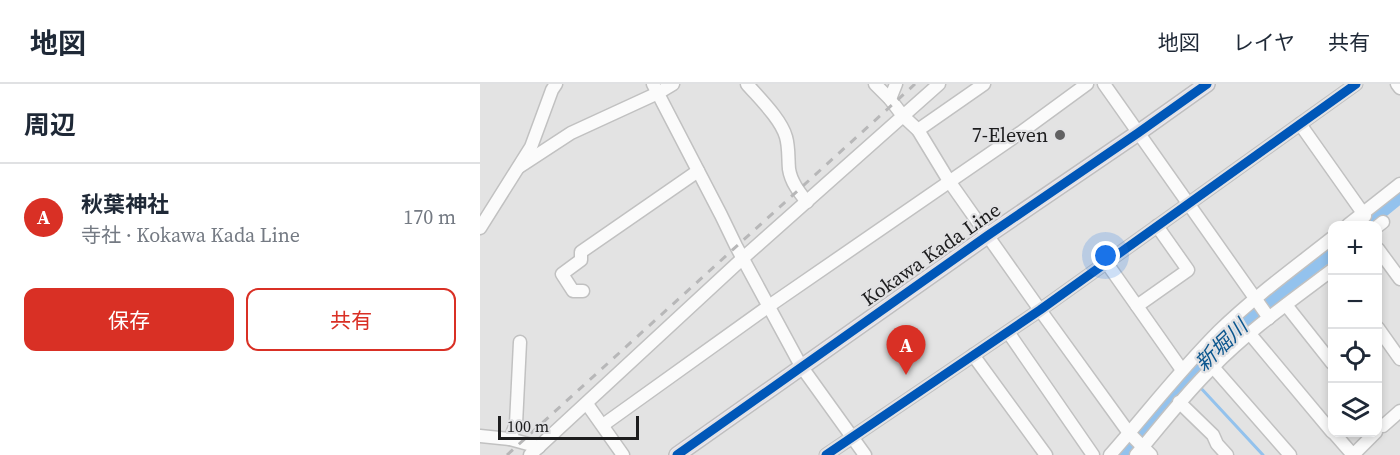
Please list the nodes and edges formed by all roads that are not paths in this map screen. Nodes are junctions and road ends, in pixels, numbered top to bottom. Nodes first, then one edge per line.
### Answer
1 (556, 84) edge
2 (673, 84) edge
3 (747, 84) edge
4 (875, 84) edge
5 (896, 84) edge
6 (939, 84) edge
7 (984, 84) edge
8 (1088, 84) edge
9 (1104, 84) edge
10 (1207, 84) edge
11 (1356, 84) edge
12 (1397, 84) edge
13 (655, 88) edge
14 (1400, 88) edge
15 (890, 99) junction
16 (903, 116) junction
17 (1300, 124) junction
18 (918, 130) junction
19 (1138, 133) junction
20 (519, 167) junction
21 (698, 171) junction
22 (949, 181) junction
23 (1400, 184) edge
24 (807, 202) junction
25 (1188, 205) junction
26 (1364, 215) junction
27 (1354, 221) edge
28 (1157, 226) junction
29 (480, 228) edge
30 (987, 236) junction
31 (1328, 241) edge
32 (1382, 256) edge
33 (743, 258) junction
34 (1106, 262) junction
35 (1328, 273) edge
36 (1400, 279) edge
37 (584, 291) dead end
38 (1256, 301) junction
39 (1286, 305) junction
40 (769, 306) junction
41 (1137, 306) junction
42 (1040, 310) junction
43 (1267, 316) junction
44 (1378, 329) edge
45 (1008, 332) junction
46 (1250, 334) junction
47 (520, 342) dead end
48 (973, 356) junction
49 (1328, 358) edge
50 (1400, 358) edge
51 (801, 366) junction
52 (1213, 367) junction
53 (1182, 370) junction
54 (1179, 402) junction
55 (587, 404) junction
56 (1400, 411) edge
57 (1382, 424) edge
58 (603, 425) junction
59 (1328, 426) edge
60 (1129, 434) junction
61 (480, 436) edge
62 (852, 437) junction
63 (1337, 437) edge
64 (1369, 437) edge
65 (510, 439) junction
66 (534, 451) edge
67 (1143, 451) edge
68 (623, 455) edge
69 (677, 455) edge
70 (826, 455) edge
71 (865, 455) edge
72 (1046, 455) edge
73 (1094, 455) edge
74 (1110, 455) edge
75 (1227, 455) edge
76 (1290, 455) edge

1 - 20 street
2 - 13 street
3 - 24 street
4 - 15 street
5 - 15 street
6 - 16 street
7 - 18 street
8 - 22 street
9 - 19 street
10 - 19 main road, Kokawa Kada Line
11 - 17 street
12 - 14 street
13 - 20 street
13 - 21 street
15 - 16 street
16 - 18 street
16 - 24 street
17 - 25 street
17 - 26 street
18 - 22 street
19 - 25 street
19 - 30 main road, Kokawa Kada Line
20 - 29 street
21 - 33 street
21 - 37 street
22 - 30 street
22 - 40 street
23 - 26 street
24 - 33 street
25 - 28 street
25 - 38 street
26 - 27 street
28 - 34 street
28 - 41 street
30 - 42 street
30 - 51 main road, Kokawa Kada Line
31 - 38 street
32 - 36 street
33 - 40 street
33 - 55 street
34 - 41 street
34 - 42 street
35 - 39 street
38 - 43 street
38 - 53 street
39 - 43 street
39 - 49 street
40 - 51 street
40 - 58 street
41 - 53 street
42 - 45 street
42 - 60 street
43 - 46 street
44 - 50 street
45 - 48 street
45 - 73 street
46 - 52 street
46 - 59 street
47 - 65 street
48 - 62 street
48 - 72 street
51 - 62 street
51 - 69 main road, Kokawa Kada Line
52 - 54 street
52 - 76 street
53 - 60 street
54 - 67 street
54 - 75 street
55 - 58 street
55 - 66 street
56 - 57 street
58 - 68 street
60 - 67 street
60 - 74 street
61 - 65 street
62 - 70 street
62 - 71 street
63 - 64 street
65 - 66 street

